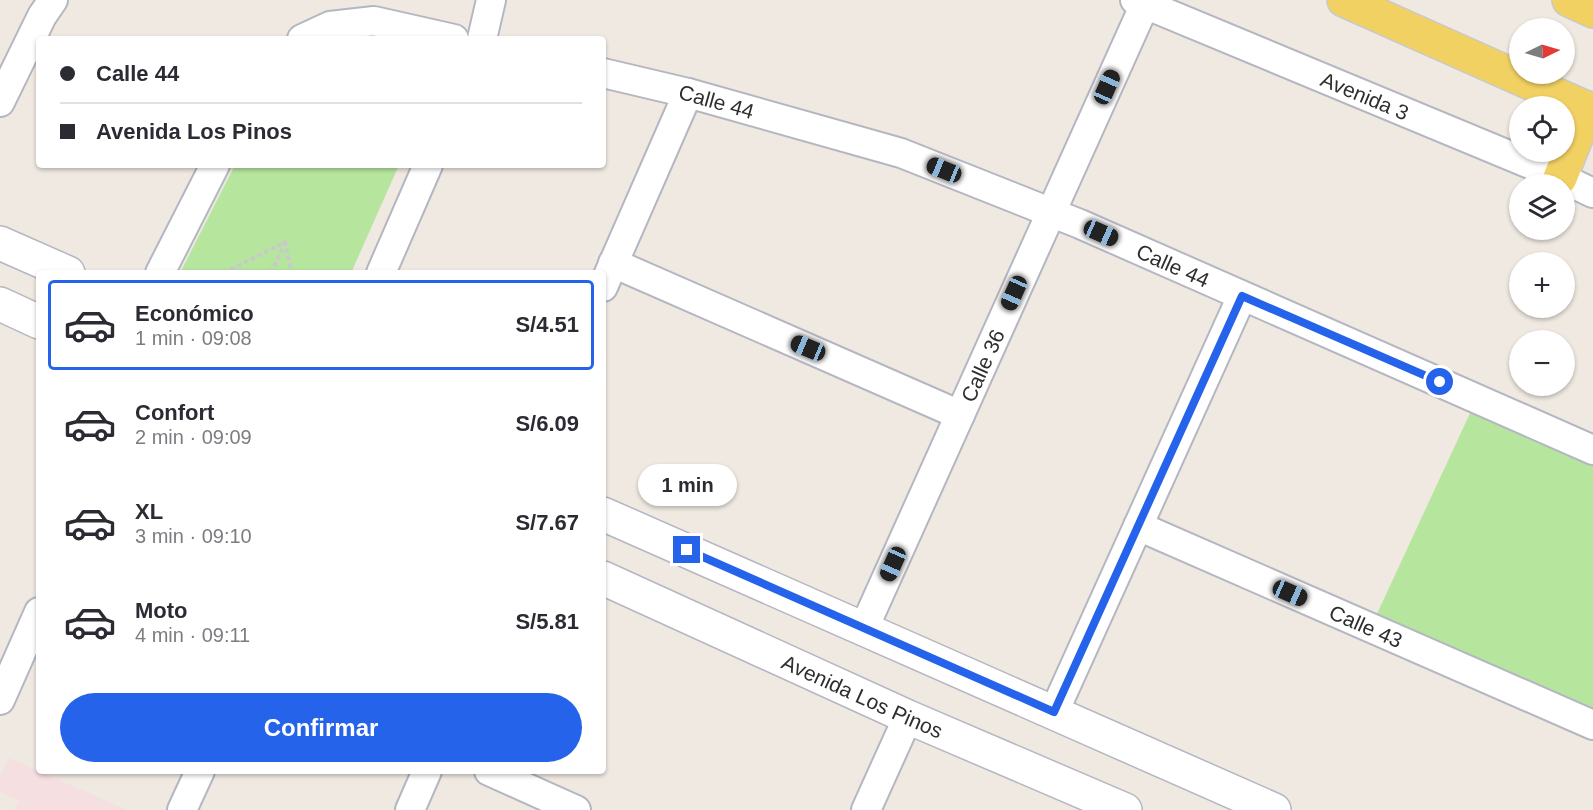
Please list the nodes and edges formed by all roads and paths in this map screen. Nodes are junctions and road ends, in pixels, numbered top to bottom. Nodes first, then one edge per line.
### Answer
1 (53, 0) edge
2 (491, 0) edge
3 (1344, 0) edge
4 (1569, 0) edge
5 (1140, 2) edge
6 (1593, 11) edge
7 (308, 36) edge
8 (441, 36) edge
9 (483, 36) edge
10 (606, 74) edge
11 (688, 93) junction
12 (0, 102) edge
13 (1591, 110) edge
14 (213, 168) edge
15 (427, 168) edge
16 (1550, 174) edge
17 (1562, 174) edge
18 (1575, 185) edge
19 (1593, 193) edge
20 (1051, 212) junction
21 (0, 227) edge
22 (285, 242) junction
23 (0, 243) edge
24 (54, 267) edge
25 (162, 270) edge
26 (230, 270) edge
27 (272, 270) edge
28 (290, 270) edge
29 (382, 270) edge
30 (608, 275) edge
31 (1242, 296) junction
32 (960, 415) junction
33 (1593, 450) edge
34 (606, 515) edge
35 (1138, 526) junction
36 (606, 579) edge
37 (36, 619) edge
38 (864, 628) junction
39 (0, 700) edge
40 (1054, 712) junction
41 (908, 717) junction
42 (1593, 725) edge
43 (199, 774) edge
44 (426, 774) edge
45 (496, 774) edge
46 (1114, 808) edge
47 (182, 810) edge
48 (410, 810) edge
49 (576, 810) edge
50 (866, 810) edge
51 (1274, 810) edge

1 - 12 street
2 - 9 street
3 - 13 main road
4 - 6 main road
5 - 16 street, Avenida 3
5 - 20 street, Calle 36
7 - 8 street
10 - 11 street, Calle 44
11 - 20 street, Calle 44
11 - 30 street
13 - 17 main road
14 - 25 street
15 - 29 street
18 - 19 street, Avenida 3
20 - 31 street, Calle 44
20 - 32 street, Calle 36
21 - 24 street
22 - 26 path
22 - 27 path
22 - 28 path
23 - 24 street
30 - 32 street
31 - 33 street, Calle 44
31 - 35 street
32 - 38 street, Calle 36
34 - 38 street
35 - 40 street
35 - 42 street, Calle 43
36 - 41 street, Avenida Los Pinos
37 - 39 street
38 - 40 street
40 - 51 street
41 - 46 street, Avenida Los Pinos
41 - 50 street
43 - 47 street
44 - 48 street
45 - 49 street

